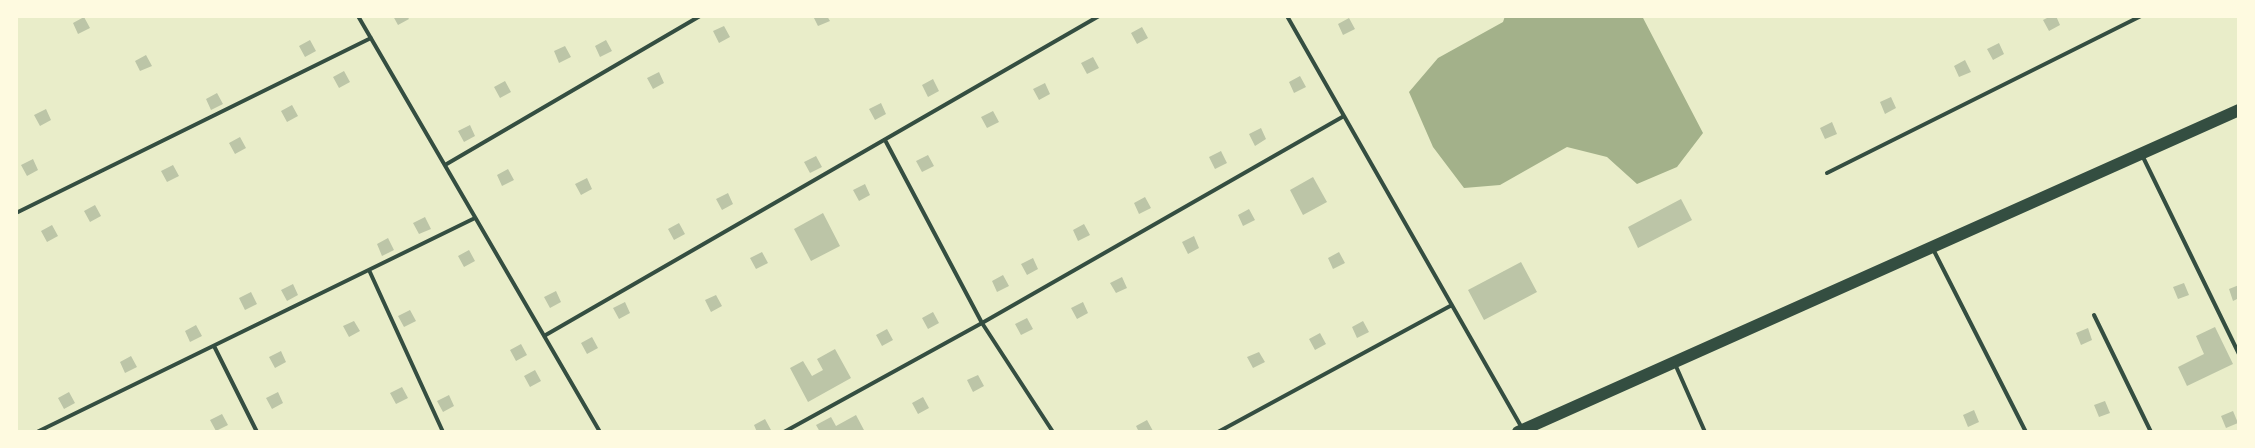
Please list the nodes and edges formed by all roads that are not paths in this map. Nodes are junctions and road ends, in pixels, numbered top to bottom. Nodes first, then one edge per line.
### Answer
1 (358, 16) edge
2 (700, 16) edge
3 (1099, 16) edge
4 (1288, 16) edge
5 (2141, 16) edge
6 (371, 38) junction
7 (2239, 110) edge
8 (1344, 116) junction
9 (885, 140) junction
10 (2142, 153) junction
11 (445, 165) junction
12 (1826, 173) dead end
13 (16, 214) edge
14 (475, 218) junction
15 (1932, 247) junction
16 (369, 270) junction
17 (1452, 305) junction
18 (2094, 315) dead end
19 (982, 323) junction
20 (544, 336) junction
21 (214, 346) junction
22 (2239, 354) edge
23 (1674, 362) junction
24 (45, 430) edge
25 (1521, 431) edge
26 (37, 432) edge
27 (257, 432) edge
28 (444, 432) edge
29 (600, 432) edge
30 (784, 432) edge
31 (1053, 432) edge
32 (1218, 432) edge
33 (1705, 432) edge
34 (2026, 432) edge
35 (2152, 432) edge

1 - 6 lane
2 - 11 lane
3 - 9 lane
4 - 8 lane
5 - 12 lane
6 - 11 lane
6 - 13 lane
7 - 10 main road
8 - 17 lane
8 - 19 lane
9 - 19 lane
9 - 20 lane
10 - 15 main road
10 - 22 lane
11 - 14 lane
14 - 16 lane
14 - 20 lane
15 - 23 main road
15 - 34 lane
16 - 21 lane
16 - 28 lane
17 - 25 lane
17 - 32 lane
18 - 35 lane
19 - 30 lane
19 - 31 lane
20 - 29 lane
21 - 24 lane
21 - 27 lane
23 - 25 main road
23 - 33 lane
24 - 26 lane

